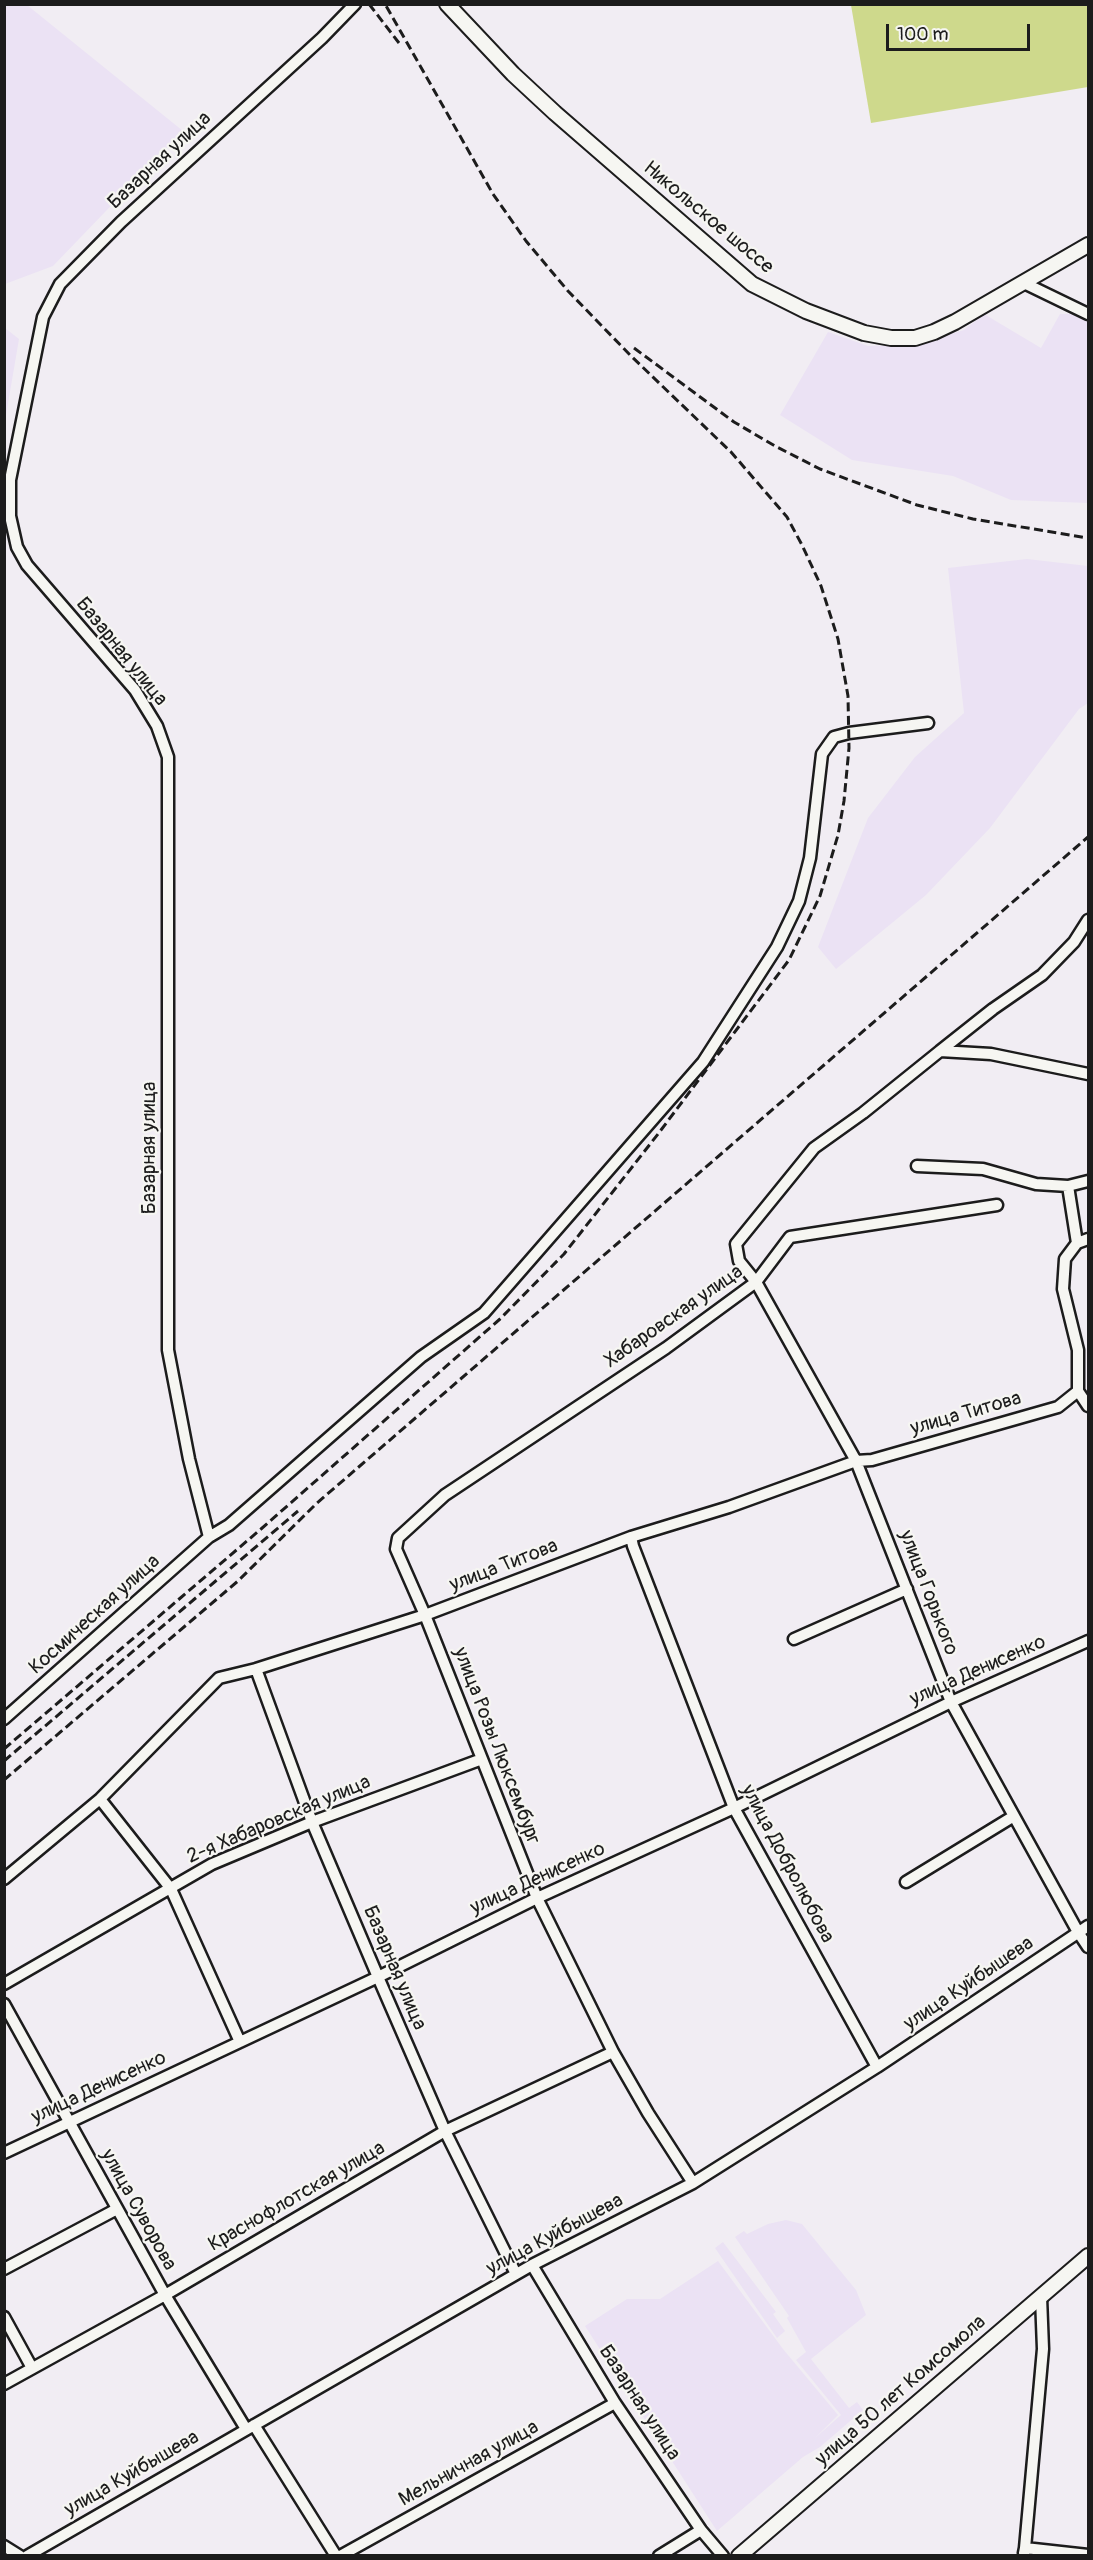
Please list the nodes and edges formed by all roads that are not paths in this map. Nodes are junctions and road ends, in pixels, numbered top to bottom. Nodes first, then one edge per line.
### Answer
1 (355, 4) edge
2 (447, 4) edge
3 (1089, 245) edge
4 (1024, 283) junction
5 (1089, 314) edge
6 (7, 518) edge
7 (928, 723) dead end
8 (1089, 920) edge
9 (940, 1051) junction
10 (1089, 1074) edge
11 (917, 1166) dead end
12 (1089, 1181) edge
13 (1068, 1186) junction
14 (997, 1205) dead end
15 (1089, 1239) edge
16 (1077, 1244) junction
17 (756, 1282) junction
18 (1078, 1391) junction
19 (1089, 1406) edge
20 (856, 1461) junction
21 (632, 1537) junction
22 (209, 1538) junction
23 (398, 1538) joint
24 (907, 1589) junction
25 (425, 1615) junction
26 (794, 1639) dead end
27 (1089, 1641) edge
28 (256, 1669) junction
29 (951, 1702) junction
30 (4, 1719) edge
31 (482, 1759) junction
32 (100, 1799) junction
33 (734, 1808) junction
34 (1014, 1816) junction
35 (312, 1822) junction
36 (4, 1879) edge
37 (906, 1882) dead end
38 (171, 1888) junction
39 (537, 1898) junction
40 (1089, 1926) edge
41 (1078, 1932) junction
42 (1089, 1947) edge
43 (378, 1977) junction
44 (4, 1983) edge
45 (5, 2005) edge
46 (240, 2042) junction
47 (613, 2052) junction
48 (877, 2067) junction
49 (69, 2122) junction
50 (444, 2131) junction
51 (4, 2153) edge
52 (693, 2183) junction
53 (117, 2209) junction
54 (1089, 2256) edge
55 (532, 2265) junction
56 (4, 2269) edge
57 (516, 2274) junction
58 (165, 2295) junction
59 (1041, 2297) junction
60 (4, 2317) edge
61 (32, 2368) junction
62 (4, 2384) edge
63 (615, 2403) junction
64 (250, 2427) junction
65 (701, 2529) junction
66 (4, 2546) edge
67 (1024, 2552) edge
68 (1089, 2555) edge
69 (20, 2556) edge
70 (27, 2556) edge
71 (338, 2556) edge
72 (659, 2556) edge
73 (723, 2556) edge
74 (739, 2556) edge

1 - 6 street, Базарная улица
2 - 4 street, Никольское шоссе
3 - 4 street, Никольское шоссе
4 - 5 street
6 - 22 street, Базарная улица
7 - 22 street, Космическая улица
8 - 9 street, улица Горького
9 - 10 street
9 - 17 street, улица Горького
11 - 13 street
12 - 13 street
13 - 16 street
14 - 17 street, Хабаровская улица
15 - 16 street
16 - 18 street
17 - 20 street, улица Горького
17 - 23 street, Хабаровская улица
18 - 19 street
18 - 20 street, улица Титова
20 - 21 street, улица Титова
20 - 24 street, улица Горького
21 - 25 street, улица Титова
21 - 33 street, улица Добролюбова
22 - 30 street, Космическая улица
23 - 25 street, улица Розы Люксембург
24 - 26 street
24 - 29 street, улица Горького
25 - 28 street, улица Титова
25 - 31 street, улица Розы Люксембург
27 - 29 street, улица Денисенко
28 - 32 street, улица Титова
28 - 35 street, Базарная улица
29 - 33 street, улица Денисенко
29 - 34 street, улица Горького
31 - 35 street, 2-я Хабаровская улица
31 - 39 street, улица Розы Люксембург
32 - 36 street, улица Титова
32 - 38 street
33 - 39 street, улица Денисенко
33 - 48 street, улица Добролюбова
34 - 37 street
34 - 41 street, улица Горького
35 - 38 street, 2-я Хабаровская улица
35 - 43 street, Базарная улица
38 - 44 street, 2-я Хабаровская улица
38 - 46 street
39 - 43 street, улица Денисенко
39 - 47 street, улица Розы Люксембург
40 - 41 street, улица Куйбышева
41 - 42 street, улица Горького
41 - 48 street, улица Куйбышева
43 - 46 street, улица Денисенко
43 - 50 street, Базарная улица
45 - 49 street, улица Суворова
46 - 49 street, улица Денисенко
47 - 50 street, Краснофлотская улица
47 - 52 street, улица Розы Люксембург
48 - 52 street, улица Куйбышева
49 - 51 street, улица Денисенко
49 - 53 street, улица Суворова
50 - 57 street, Базарная улица
50 - 58 street, Краснофлотская улица
52 - 55 street, улица Куйбышева
53 - 56 street
53 - 58 street, улица Суворова
54 - 59 street, улица 50 лет Комсомола
55 - 57 street, улица Куйбышева
55 - 63 street, Базарная улица
57 - 64 street, улица Куйбышева
58 - 61 street, Краснофлотская улица
58 - 64 street, улица Суворова
59 - 67 street
59 - 74 street, улица 50 лет Комсомола
60 - 61 street
61 - 62 street, Краснофлотская улица
63 - 65 street, Базарная улица
63 - 71 street, Мельничная улица
64 - 70 street, улица Куйбышева
64 - 71 street, улица Суворова
65 - 72 street
65 - 73 street, Базарная улица
66 - 69 street
67 - 68 street

